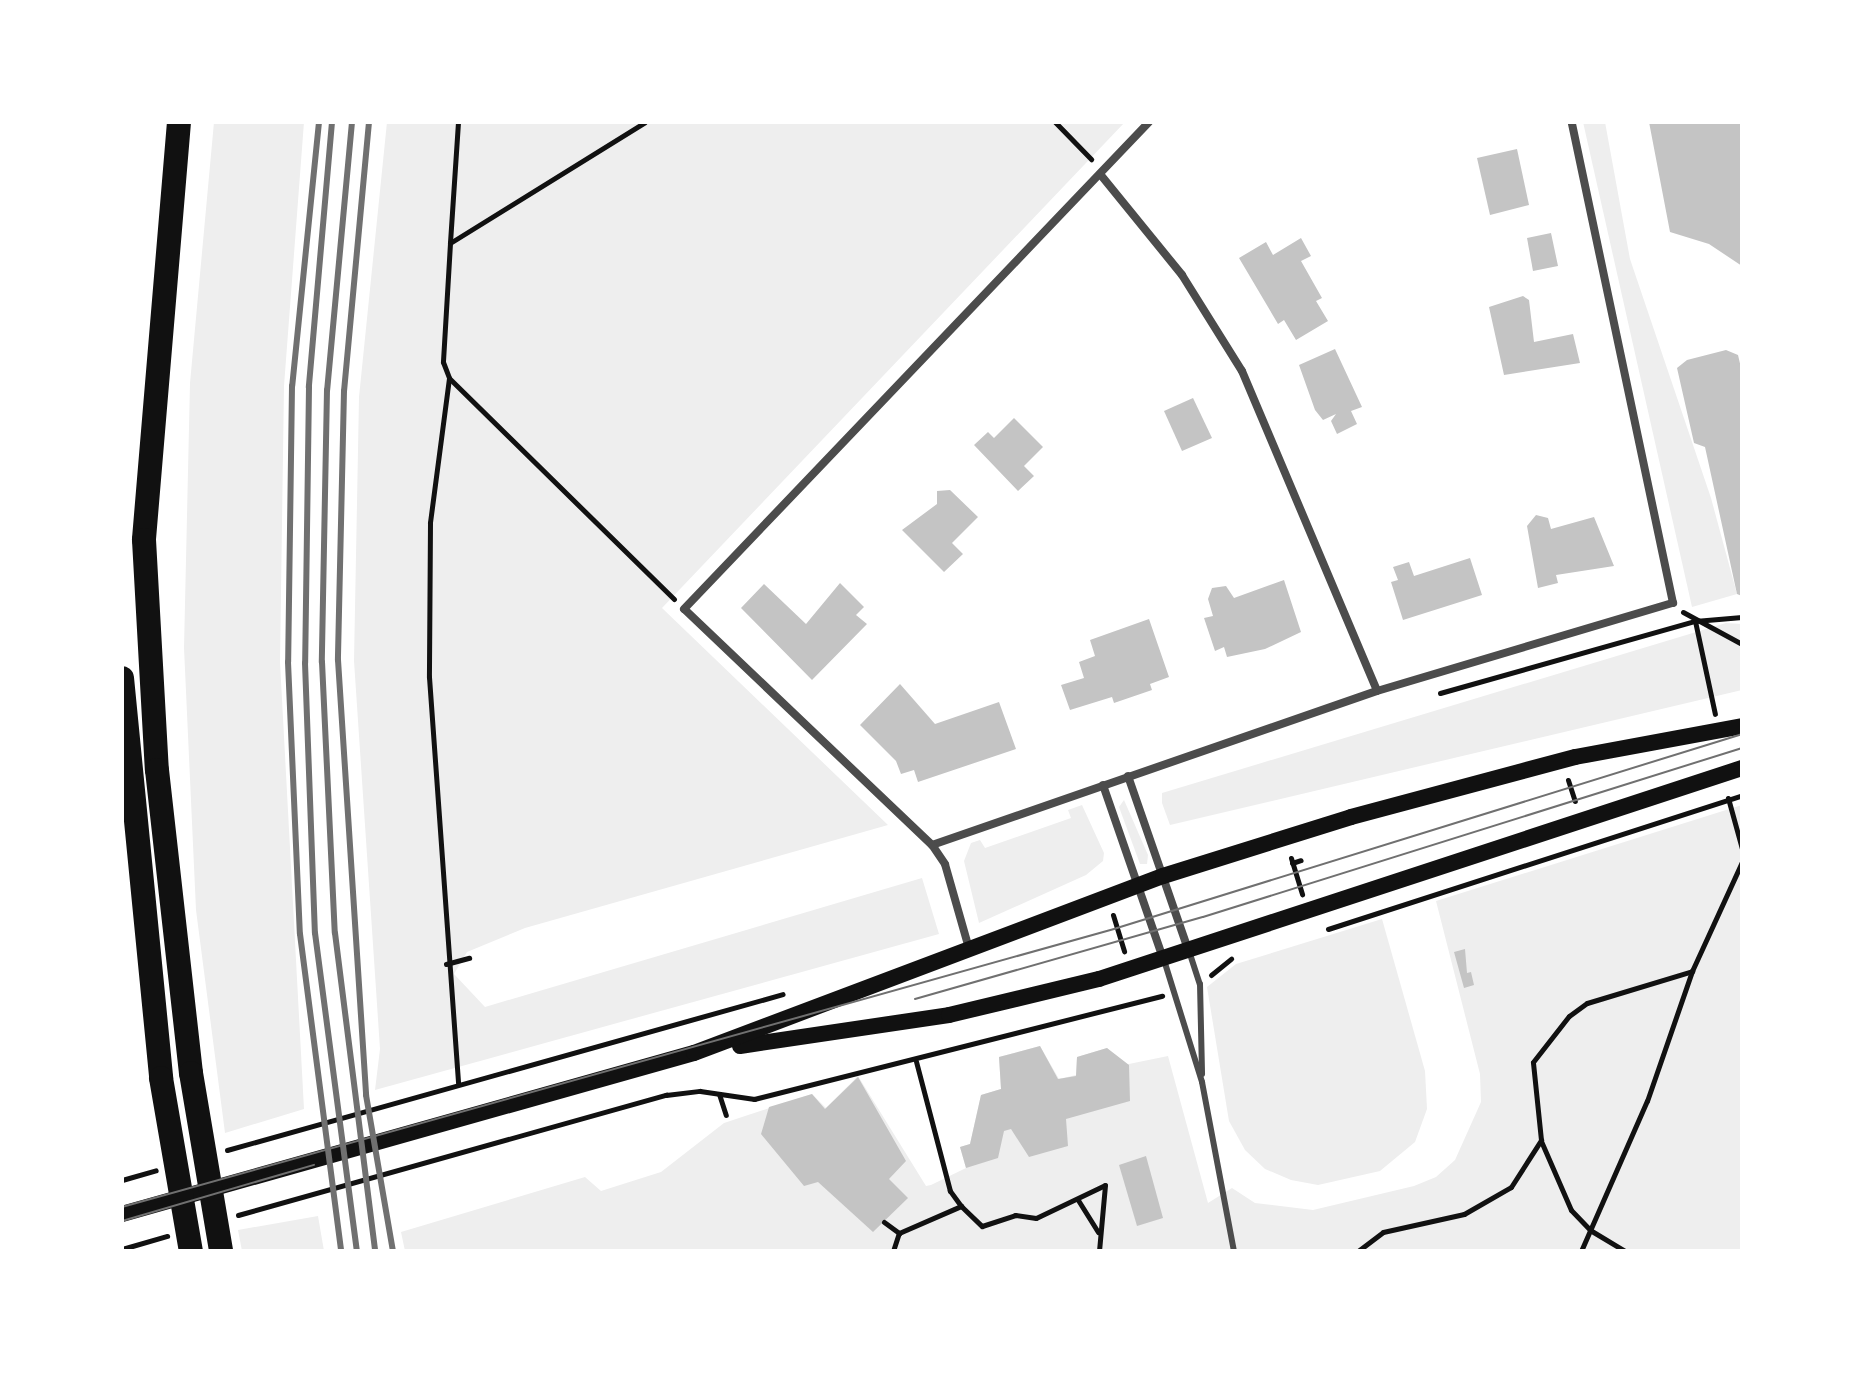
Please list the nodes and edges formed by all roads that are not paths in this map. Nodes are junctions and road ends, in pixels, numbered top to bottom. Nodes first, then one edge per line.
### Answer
1 (179, 122) edge
2 (1149, 122) edge
3 (1572, 122) edge
4 (1100, 174) junction
5 (122, 678) edge
6 (1377, 691) junction
7 (1742, 726) edge
8 (1742, 768) edge
9 (1128, 776) junction
10 (1103, 785) junction
11 (932, 845) junction
12 (1163, 876) junction
13 (1135, 886) junction
14 (1189, 951) junction
15 (971, 953) junction
16 (1163, 959) junction
17 (694, 1053) junction
18 (1202, 1082) junction
19 (122, 1214) edge
20 (191, 1251) edge
21 (221, 1251) edge
22 (1234, 1251) edge

1 - 21 highway
2 - 4 street
3 - 6 street
4 - 6 street
4 - 11 street
5 - 20 highway
6 - 9 street
7 - 12 main road
8 - 14 main road
9 - 10 street
9 - 12 street
10 - 11 street
10 - 13 street
11 - 15 street
12 - 13 main road
12 - 14 street
13 - 15 main road
13 - 16 street
14 - 16 main road
14 - 18 lane
15 - 17 main road
16 - 17 main road
16 - 18 lane
17 - 19 main road
18 - 22 lane

